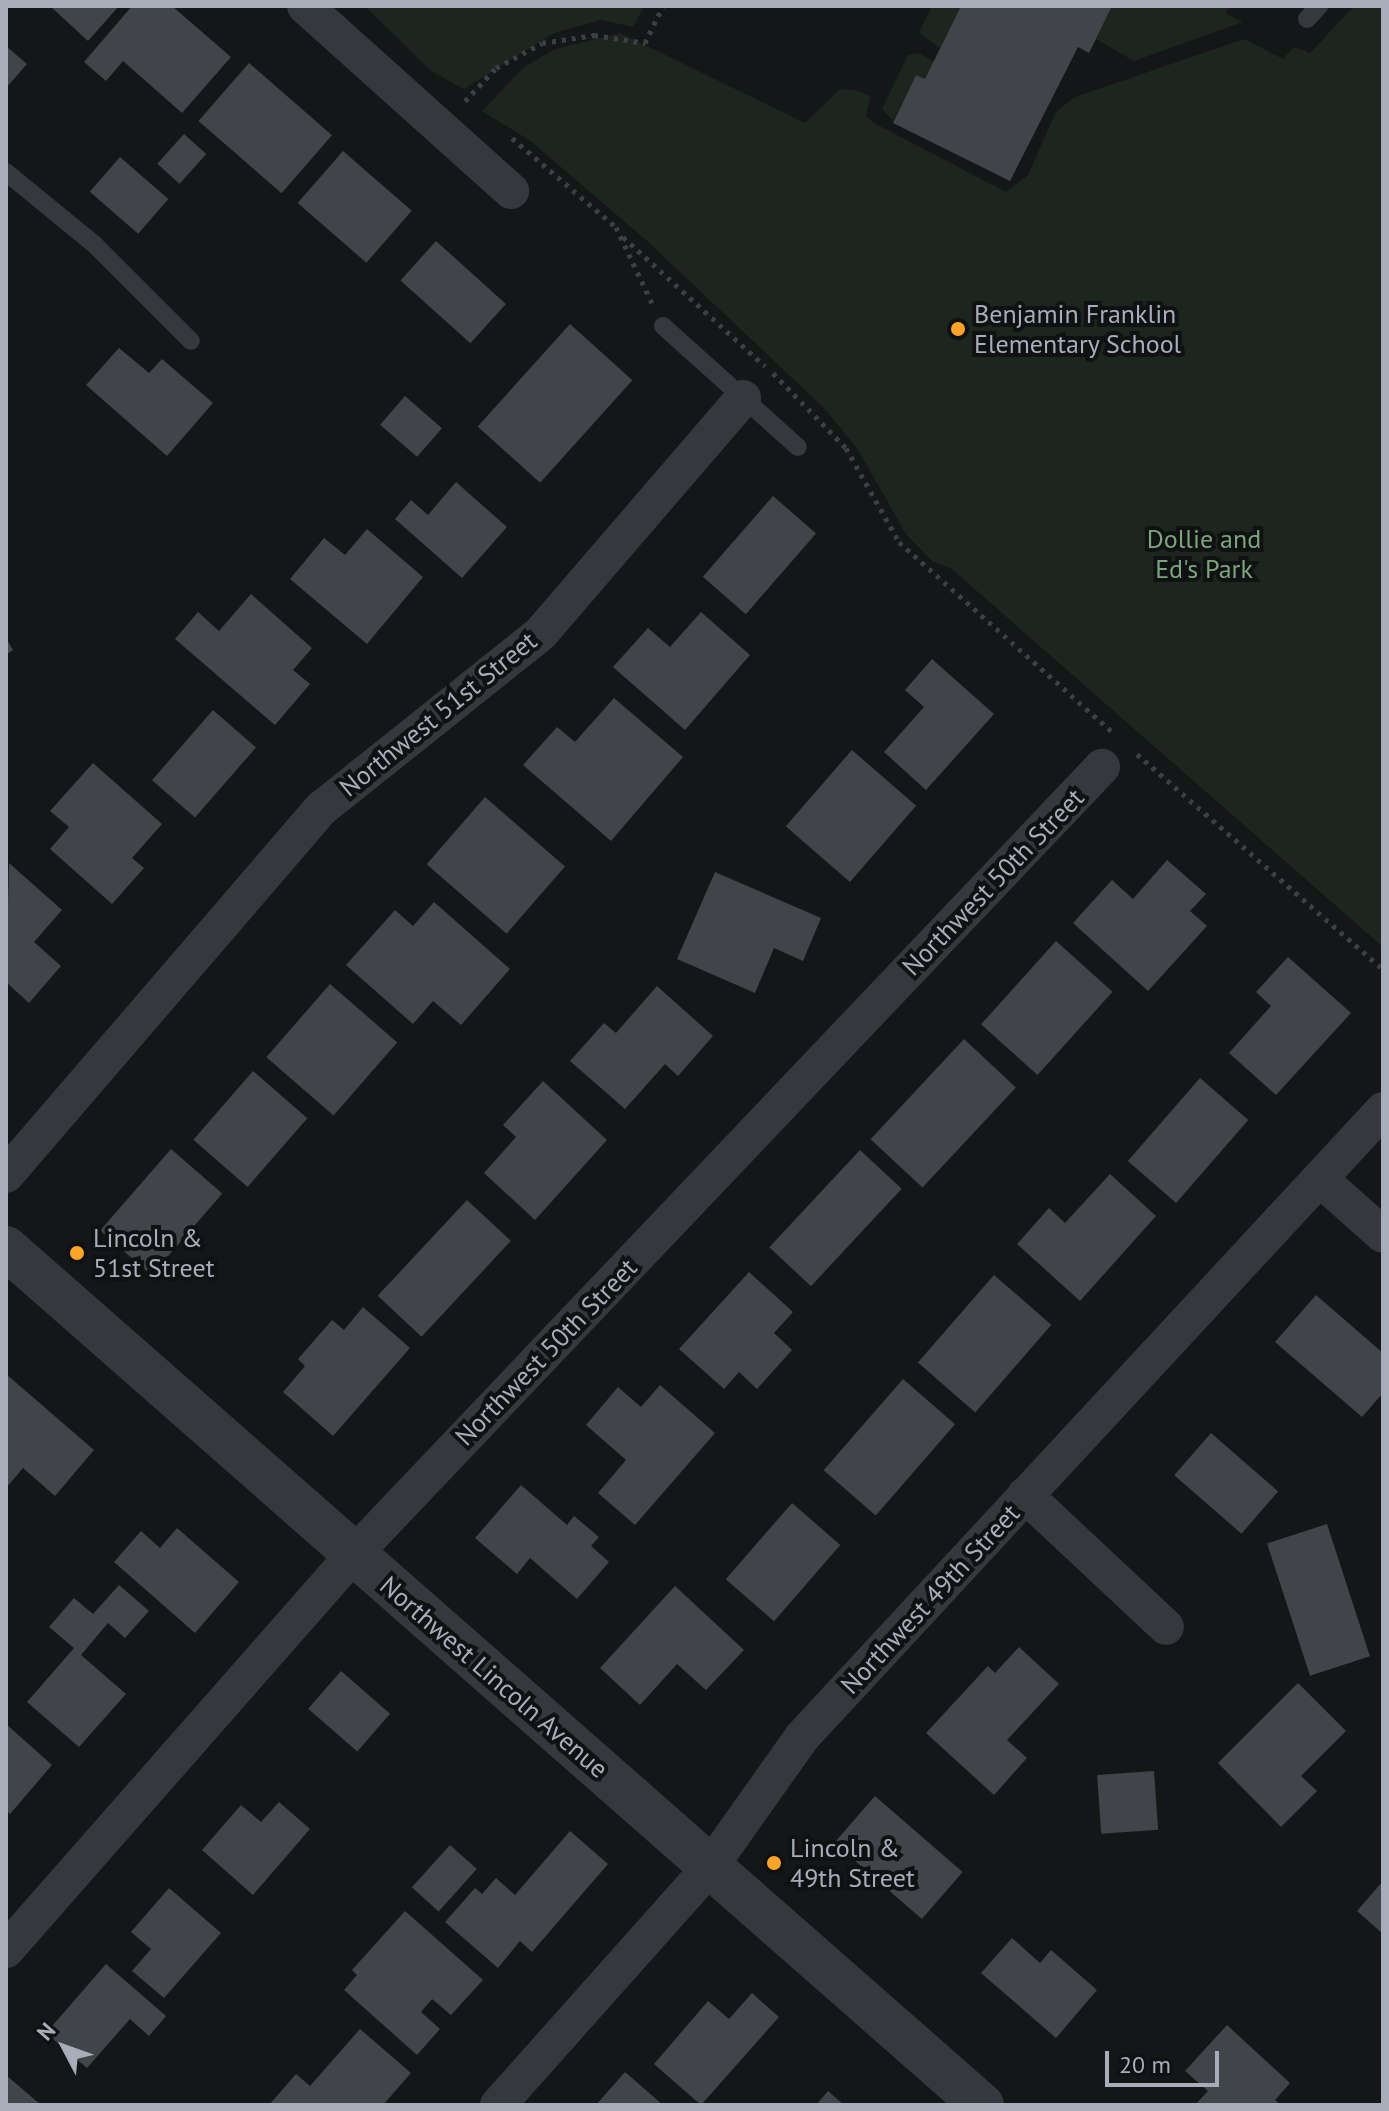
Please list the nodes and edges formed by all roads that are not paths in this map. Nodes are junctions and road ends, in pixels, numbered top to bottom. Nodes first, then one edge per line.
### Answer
1 (305, 6) edge
2 (6, 172) edge
3 (511, 191) dead end
4 (663, 326) dead end
5 (191, 341) dead end
6 (743, 398) junction
7 (798, 447) dead end
8 (1118, 752) road end
9 (1383, 1110) edge
10 (6, 1175) edge
11 (1320, 1179) junction
12 (1383, 1235) edge
13 (6, 1248) edge
14 (1025, 1495) junction
15 (354, 1554) junction
16 (1166, 1627) dead end
17 (710, 1867) junction
18 (6, 1950) edge
19 (498, 2105) edge
20 (982, 2105) edge

1 - 3 street
2 - 5 lane
4 - 6 lane
6 - 7 lane
6 - 10 street, Northwest 51st Street
8 - 15 street, Northwest 50th Street
9 - 11 street, Northwest 49th Street
11 - 12 street
11 - 14 street, Northwest 49th Street
13 - 15 street, Northwest Lincoln Avenue
14 - 16 street
14 - 17 street, Northwest 49th Street
15 - 17 street, Northwest Lincoln Avenue
15 - 18 street, Northwest 50th Street
17 - 19 street, Northwest 49th Street
17 - 20 street, Northwest Lincoln Avenue

